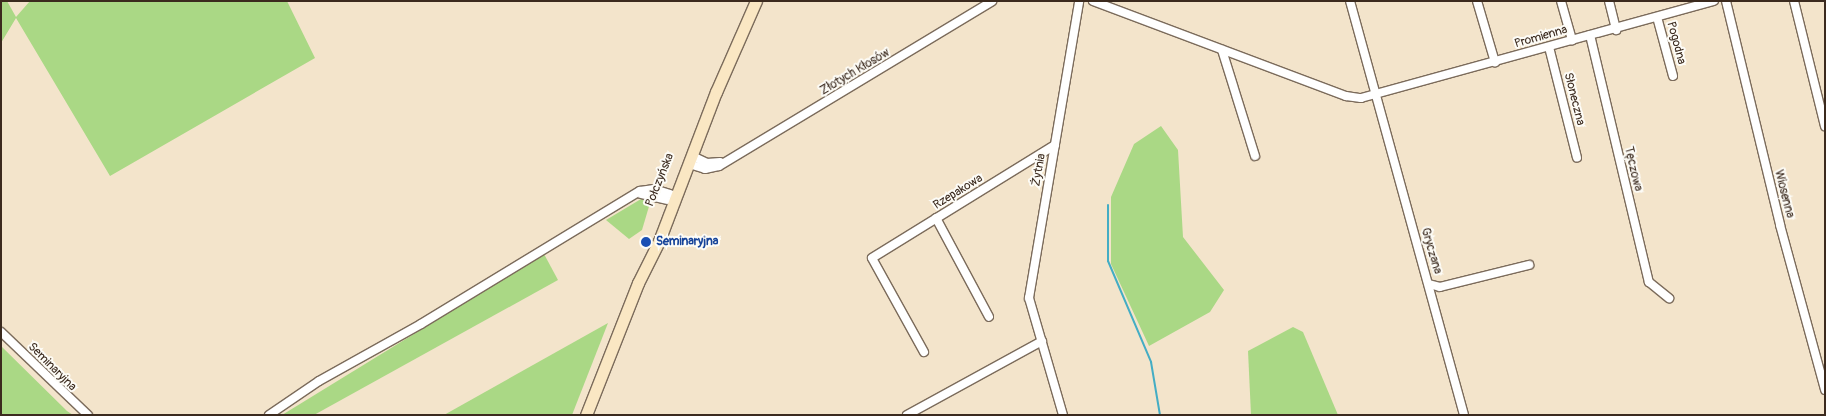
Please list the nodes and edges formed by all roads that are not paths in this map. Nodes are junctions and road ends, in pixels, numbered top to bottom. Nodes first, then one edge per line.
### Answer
1 (756, 1) edge
2 (992, 1) edge
3 (1080, 1) edge
4 (1093, 1) edge
5 (1350, 1) edge
6 (1477, 1) edge
7 (1561, 1) edge
8 (1610, 1) edge
9 (1713, 1) edge
10 (1726, 1) edge
11 (1794, 1) edge
12 (1657, 17) junction
13 (1616, 30) junction
14 (1590, 35) junction
15 (1572, 40) junction
16 (1549, 47) junction
17 (1222, 50) junction
18 (1495, 62) junction
19 (1673, 76) dead end
20 (1374, 95) junction
21 (1825, 126) edge
22 (1055, 145) junction
23 (1255, 156) dead end
24 (1577, 158) dead end
25 (688, 159) junction
26 (671, 198) junction
27 (936, 218) junction
28 (1529, 265) dead end
29 (1429, 284) junction
30 (1669, 298) dead end
31 (989, 317) dead end
32 (1, 332) edge
33 (1042, 341) junction
34 (924, 352) dead end
35 (1825, 390) edge
36 (88, 415) edge
37 (269, 415) edge
38 (586, 415) edge
39 (907, 415) edge
40 (1063, 415) edge
41 (1464, 415) edge

1 - 25 main road, Połczyńska
2 - 25 street, Złotych Kłosów
3 - 22 street, Żytnia
4 - 17 street
5 - 20 street, Gryczana
6 - 18 street
7 - 15 street
8 - 13 street
9 - 12 street, Promienna
10 - 35 street, Wiosenna
11 - 21 street
12 - 13 street, Promienna
12 - 19 street, Pogodna
13 - 14 street, Promienna
14 - 15 street, Promienna
14 - 30 street, Tęczowa
15 - 16 street, Promienna
16 - 18 street, Promienna
16 - 24 street, Słoneczna
17 - 20 street
17 - 23 street
18 - 20 street, Promienna
20 - 29 street, Gryczana
22 - 27 street, Rzepakowa
22 - 33 street, Żytnia
25 - 26 main road, Połczyńska
26 - 37 street
26 - 38 main road, Połczyńska
27 - 31 street
27 - 34 street, Rzepakowa
28 - 29 street
29 - 41 street, Gryczana
32 - 36 street, Seminaryjna
33 - 39 street
33 - 40 street, Żytnia

